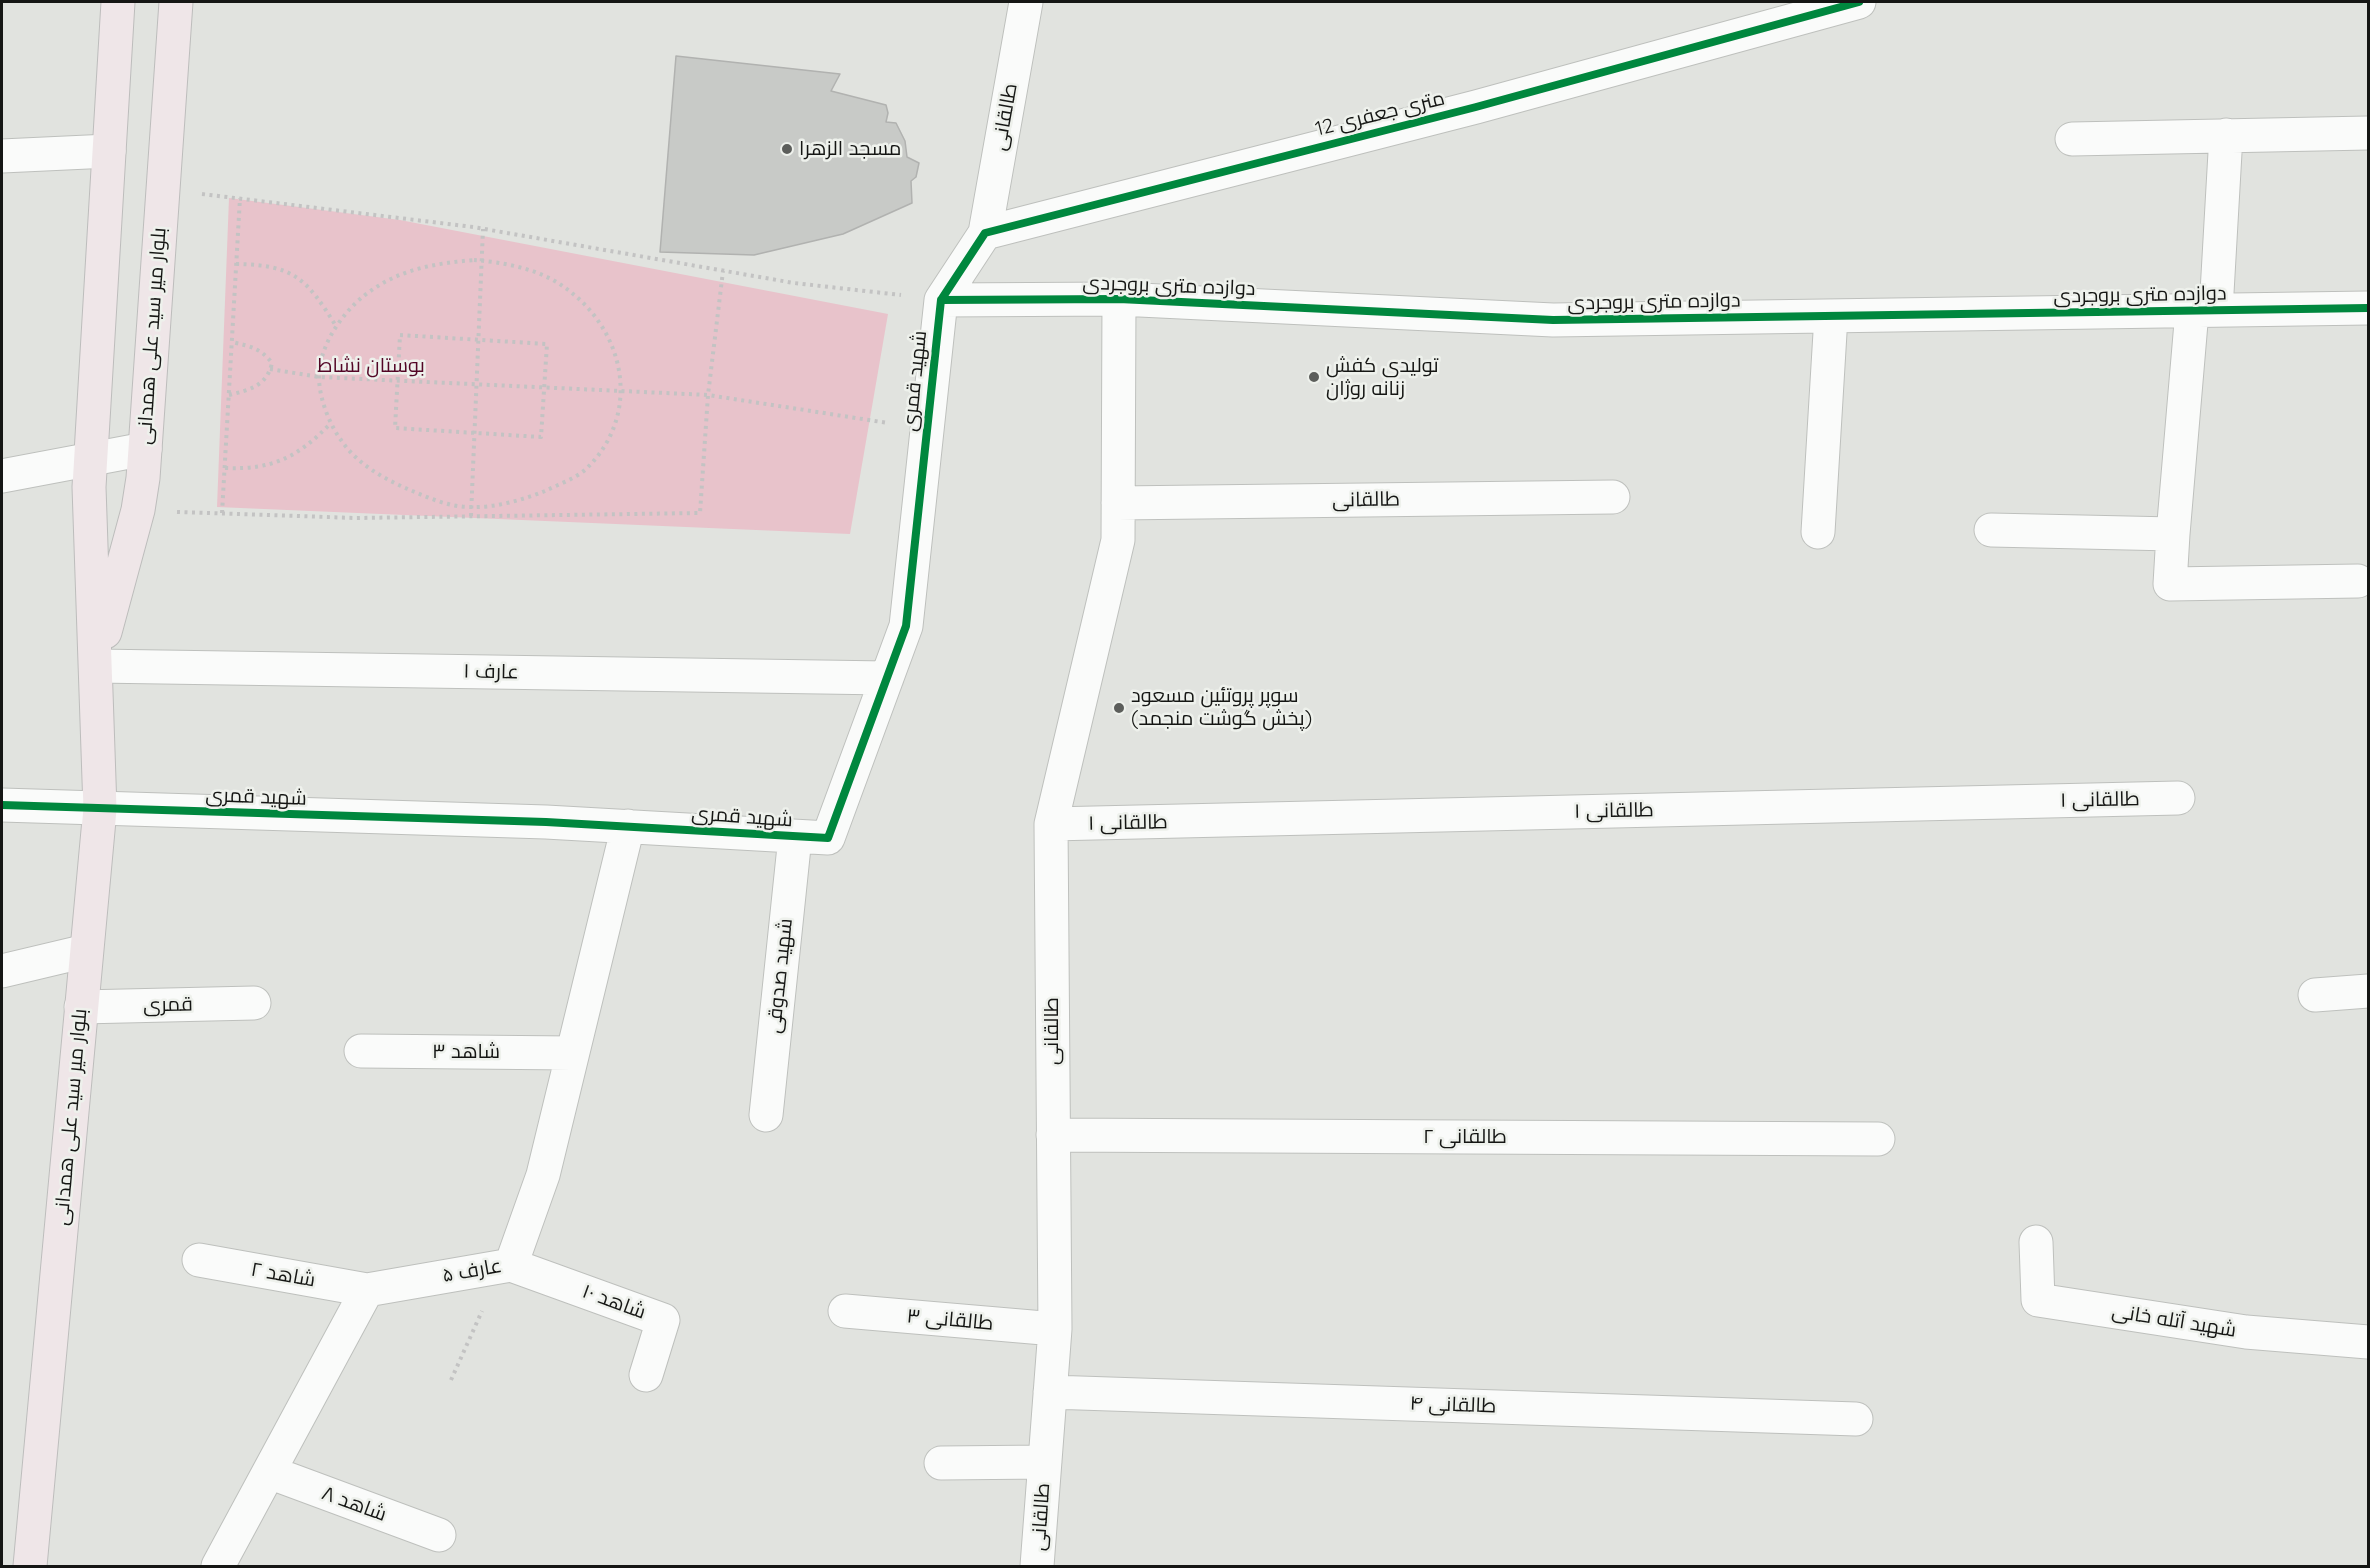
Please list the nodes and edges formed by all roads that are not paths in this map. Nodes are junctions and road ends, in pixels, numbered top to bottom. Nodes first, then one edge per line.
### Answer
1 (118, 2) edge
2 (176, 2) edge
3 (1026, 2) edge
4 (1841, 4) edge
5 (2368, 133) edge
6 (2226, 135) junction
7 (2072, 139) dead end
8 (110, 151) junction
9 (2, 156) edge
10 (985, 233) junction
11 (1119, 299) junction
12 (941, 300) junction
13 (2368, 308) edge
14 (2204, 310) junction
15 (1831, 316) junction
16 (145, 449) junction
17 (91, 459) junction
18 (2, 476) edge
19 (1613, 497) dead end
20 (1118, 503) junction
21 (1991, 530) dead end
22 (1818, 532) dead end
23 (2173, 534) junction
24 (2358, 581) dead end
25 (96, 666) junction
26 (887, 678) junction
27 (2178, 798) dead end
28 (2, 805) edge
29 (100, 809) junction
30 (1051, 824) junction
31 (628, 826) junction
32 (795, 837) junction
33 (86, 951) junction
34 (2, 971) edge
35 (2368, 991) edge
36 (2316, 994) dead end
37 (254, 1003) dead end
38 (81, 1007) junction
39 (361, 1051) dead end
40 (572, 1053) junction
41 (766, 1115) dead end
42 (1053, 1136) junction
43 (1878, 1139) dead end
44 (2037, 1242) dead end
45 (199, 1260) dead end
46 (506, 1265) junction
47 (367, 1290) junction
48 (845, 1311) dead end
49 (1055, 1329) junction
50 (2368, 1342) edge
51 (646, 1375) dead end
52 (1050, 1392) junction
53 (1856, 1419) dead end
54 (1045, 1462) junction
55 (941, 1463) dead end
56 (269, 1472) junction
57 (439, 1535) dead end
58 (30, 1566) edge
59 (218, 1566) edge
60 (1037, 1566) edge

1 - 8 main road, بلوار میر سید علی همدانی
2 - 16 main road, بلوار میر سید علی همدانی
3 - 10 street, طالقانی
4 - 10 street, 12 متری جعفری
5 - 6 street
6 - 7 street
6 - 14 street
8 - 9 street
8 - 17 main road, بلوار میر سید علی همدانی
10 - 12 street
11 - 12 street, دوازده متری بروجردی
11 - 15 street, دوازده متری بروجردی
11 - 20 street, طالقانی
12 - 26 street, شهید قمری
13 - 14 street, دوازده متری بروجردی
14 - 15 street, دوازده متری بروجردی
14 - 23 street
15 - 22 street
16 - 17 street
16 - 25 main road, بلوار میر سید علی همدانی
17 - 18 street
17 - 25 main road, بلوار میر سید علی همدانی
19 - 20 street, طالقانی
20 - 30 street, طالقانی
21 - 23 street
23 - 24 street
25 - 26 street, عارف ۱
25 - 29 main road, بلوار میر سید علی همدانی
26 - 32 street, شهید قمری
27 - 30 street, طالقانی ۱
28 - 29 street, شهید قمری
29 - 31 street, شهید قمری
29 - 33 main road, بلوار میر سید علی همدانی
30 - 42 street, طالقانی
31 - 32 street, شهید قمری
31 - 40 street, عارف ۵
32 - 41 street, شهید صدوقی
33 - 34 street
33 - 38 main road, بلوار میر سید علی همدانی
35 - 36 street
37 - 38 street, قمری
38 - 58 main road, بلوار میر سید علی همدانی
39 - 40 street, شاهد ۳
40 - 46 street, عارف ۵
42 - 43 street, طالقانی ۲
42 - 49 street, طالقانی
44 - 50 street, شهید آتله خانی
45 - 47 street, شاهد ۲
46 - 47 street, عارف ۵
46 - 51 street, شاهد ۱۰
47 - 56 street
48 - 49 street, طالقانی ۳
49 - 52 street, طالقانی
52 - 53 street, طالقانی ۴
52 - 54 street, طالقانی
54 - 55 street
54 - 60 street, طالقانی
56 - 57 street, شاهد ۸
56 - 59 street

